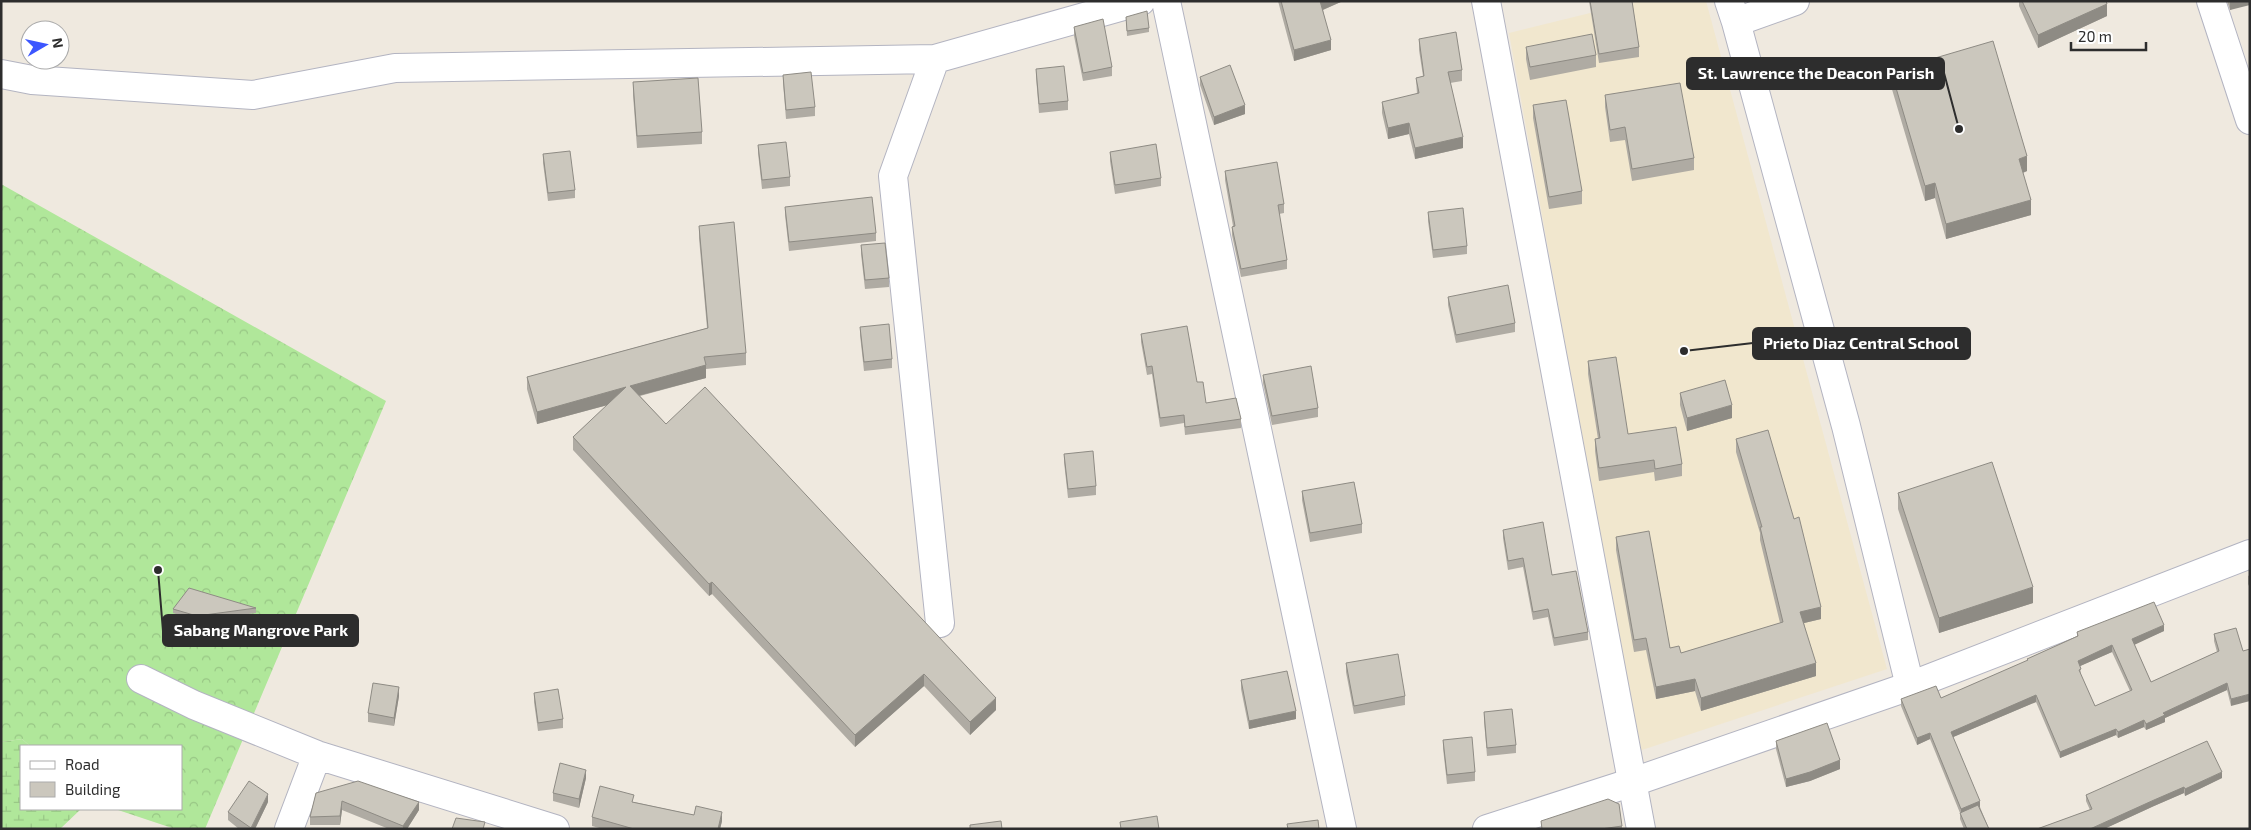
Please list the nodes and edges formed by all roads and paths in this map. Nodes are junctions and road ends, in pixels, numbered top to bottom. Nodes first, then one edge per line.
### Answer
1 (1140, 1) edge
2 (1166, 1) edge
3 (1486, 1) edge
4 (1795, 1) edge
5 (2211, 1) edge
6 (1732, 12) edge
7 (935, 59) junction
8 (1, 74) edge
9 (2248, 107) edge
10 (2250, 554) edge
11 (940, 623) dead end
12 (142, 679) dead end
13 (1910, 686) junction
14 (318, 755) junction
15 (1634, 782) junction
16 (289, 829) edge
17 (555, 829) edge
18 (1342, 829) edge
19 (1487, 829) edge
20 (1641, 829) edge

1 - 7 street
2 - 18 street
3 - 15 street
4 - 6 street
5 - 9 street
6 - 13 street
7 - 8 street
7 - 11 street
10 - 13 street
12 - 14 street
13 - 15 street
14 - 16 street
14 - 17 street
15 - 19 street
15 - 20 street

